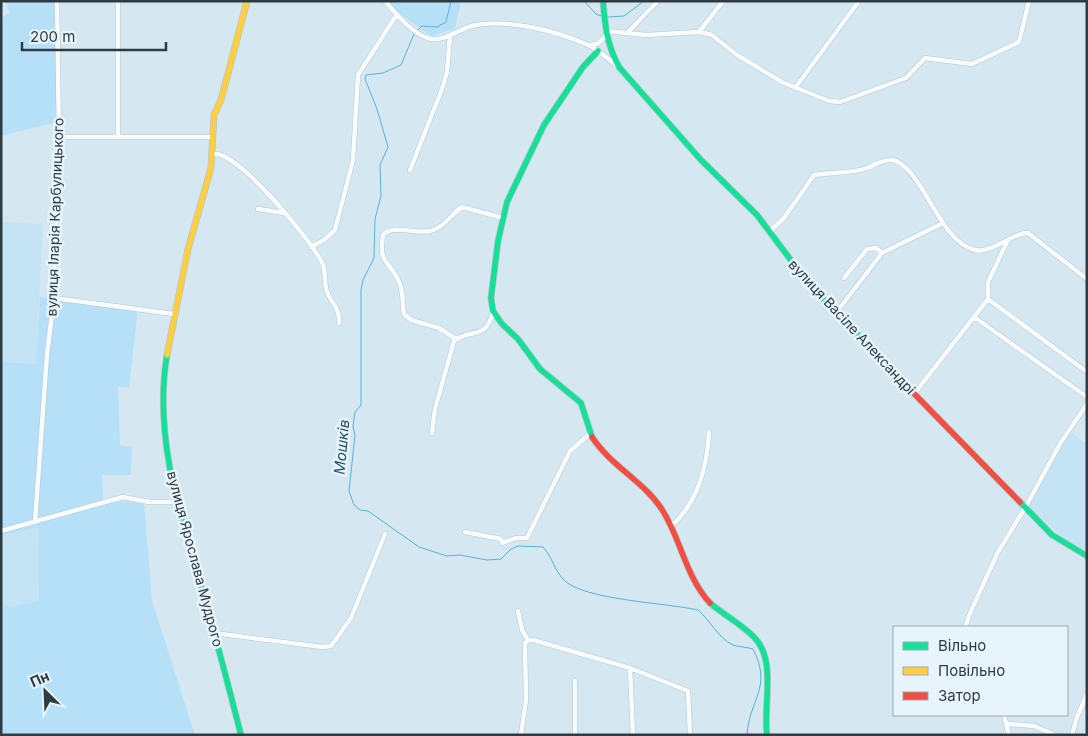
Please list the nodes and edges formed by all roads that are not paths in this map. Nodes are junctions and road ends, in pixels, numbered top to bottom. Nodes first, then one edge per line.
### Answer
1 (57, 1) edge
2 (118, 1) edge
3 (247, 1) edge
4 (385, 1) edge
5 (603, 1) edge
6 (658, 1) edge
7 (723, 1) edge
8 (859, 1) edge
9 (1029, 1) edge
10 (397, 14) junction
11 (628, 32) junction
12 (699, 32) junction
13 (606, 33) junction
14 (450, 35) junction
15 (589, 45) junction
16 (598, 51) junction
17 (619, 68) junction
18 (795, 88) junction
19 (118, 136) junction
20 (59, 137) junction
21 (212, 137) junction
22 (213, 154) junction
23 (410, 170) dead end
24 (258, 210) dead end
25 (284, 214) junction
26 (503, 218) junction
27 (943, 223) junction
28 (770, 232) junction
29 (1007, 242) junction
30 (311, 247) junction
31 (882, 253) junction
32 (844, 278) dead end
33 (1087, 279) edge
34 (54, 298) junction
35 (988, 299) junction
36 (494, 312) junction
37 (836, 313) junction
38 (174, 314) junction
39 (974, 317) junction
40 (339, 323) dead end
41 (456, 339) junction
42 (1087, 372) edge
43 (914, 394) junction
44 (1087, 397) edge
45 (1087, 404) edge
46 (709, 432) dead end
47 (432, 433) dead end
48 (590, 433) junction
49 (176, 502) junction
50 (1025, 508) junction
51 (35, 522) junction
52 (671, 526) junction
53 (1, 531) edge
54 (465, 532) dead end
55 (385, 534) dead end
56 (1087, 556) edge
57 (518, 611) dead end
58 (966, 626) edge
59 (214, 633) junction
60 (528, 640) junction
61 (630, 668) junction
62 (575, 681) dead end
63 (1087, 694) edge
64 (1004, 716) edge
65 (1008, 724) junction
66 (241, 735) edge
67 (521, 735) edge
68 (574, 735) edge
69 (633, 735) edge
70 (690, 735) edge
71 (767, 735) edge
72 (1009, 735) edge
73 (1055, 735) edge
74 (1072, 735) edge

1 - 20 street, вулиця Іларія Карбулицького
2 - 19 street
3 - 21 main road, вулиця Ярослава Мудрого
4 - 10 street
5 - 13 main road, вулиця Васіле Александрі
6 - 11 street
7 - 12 street
8 - 18 street
9 - 18 street
10 - 14 street
10 - 30 street
11 - 12 street
11 - 13 street
12 - 18 street
13 - 15 street
13 - 17 main road, вулиця Васіле Александрі
14 - 15 street
14 - 23 street
15 - 16 street
16 - 17 street
16 - 26 main road
17 - 28 main road, вулиця Васіле Александрі
19 - 20 street
19 - 21 street
20 - 34 street, вулиця Іларія Карбулицького
21 - 22 main road, вулиця Ярослава Мудрого
22 - 25 street
22 - 38 main road, вулиця Ярослава Мудрого
24 - 25 street
25 - 30 street
26 - 36 main road
26 - 41 street
27 - 28 street
27 - 29 street
27 - 31 street
28 - 37 main road, вулиця Васіле Александрі
29 - 33 street
29 - 35 street
30 - 40 street
31 - 32 street
31 - 37 street
34 - 38 street
34 - 51 street, вулиця Іларія Карбулицького
35 - 39 street
35 - 42 street
36 - 41 street
36 - 48 main road
37 - 43 main road, вулиця Васіле Александрі
38 - 49 main road, вулиця Ярослава Мудрого
39 - 43 street
39 - 44 street
41 - 47 street
43 - 50 main road, вулиця Васіле Александрі
45 - 50 street
46 - 52 street
48 - 52 main road
48 - 54 street
49 - 51 street
49 - 59 main road, вулиця Ярослава Мудрого
50 - 56 main road, вулиця Васіле Александрі
50 - 58 street
51 - 53 street
52 - 71 main road
55 - 59 street
57 - 60 street
59 - 66 main road, вулиця Ярослава Мудрого
60 - 61 street
60 - 67 street
61 - 69 street
61 - 70 street
62 - 68 street
63 - 74 street
64 - 65 street
65 - 72 street
65 - 73 street

